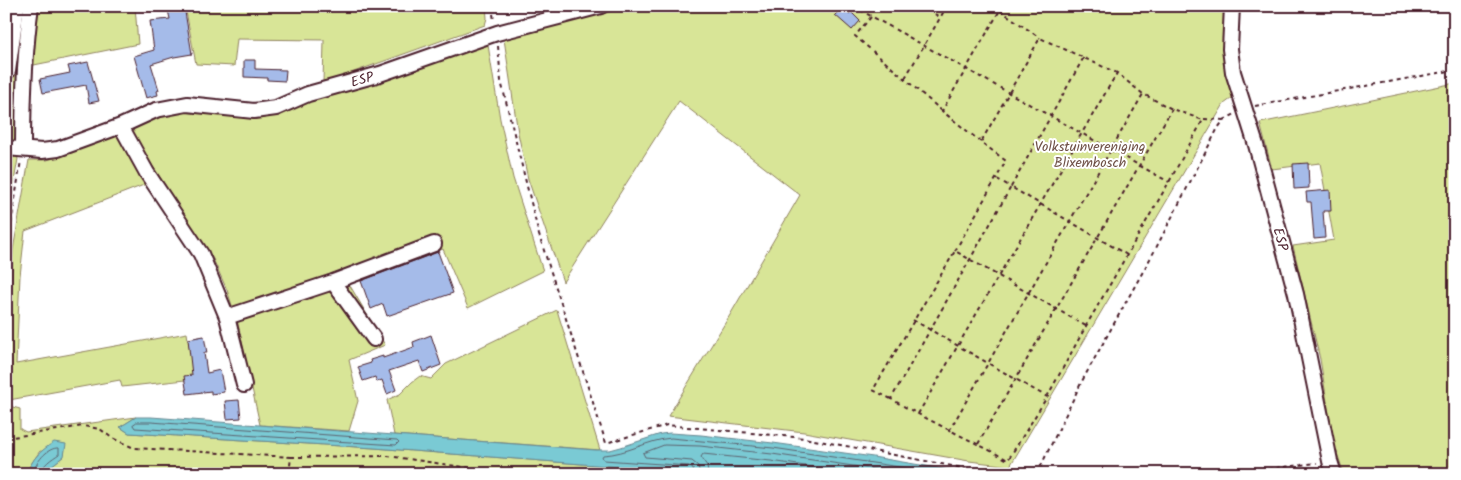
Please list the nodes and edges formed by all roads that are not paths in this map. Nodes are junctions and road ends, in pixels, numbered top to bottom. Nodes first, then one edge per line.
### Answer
1 (15, 6) edge
2 (31, 6) edge
3 (602, 6) edge
4 (1232, 6) edge
5 (6, 71) edge
6 (122, 126) junction
7 (6, 148) edge
8 (23, 150) junction
9 (434, 244) dead end
10 (333, 282) junction
11 (227, 317) junction
12 (374, 339) dead end
13 (244, 384) dead end
14 (1332, 468) edge

1 - 5 main road
2 - 8 street
3 - 6 street, ESP
4 - 14 street, ESP
6 - 8 street, ESP
6 - 11 street
7 - 8 street, ESP
9 - 10 street
10 - 11 street
10 - 12 street
11 - 13 street

